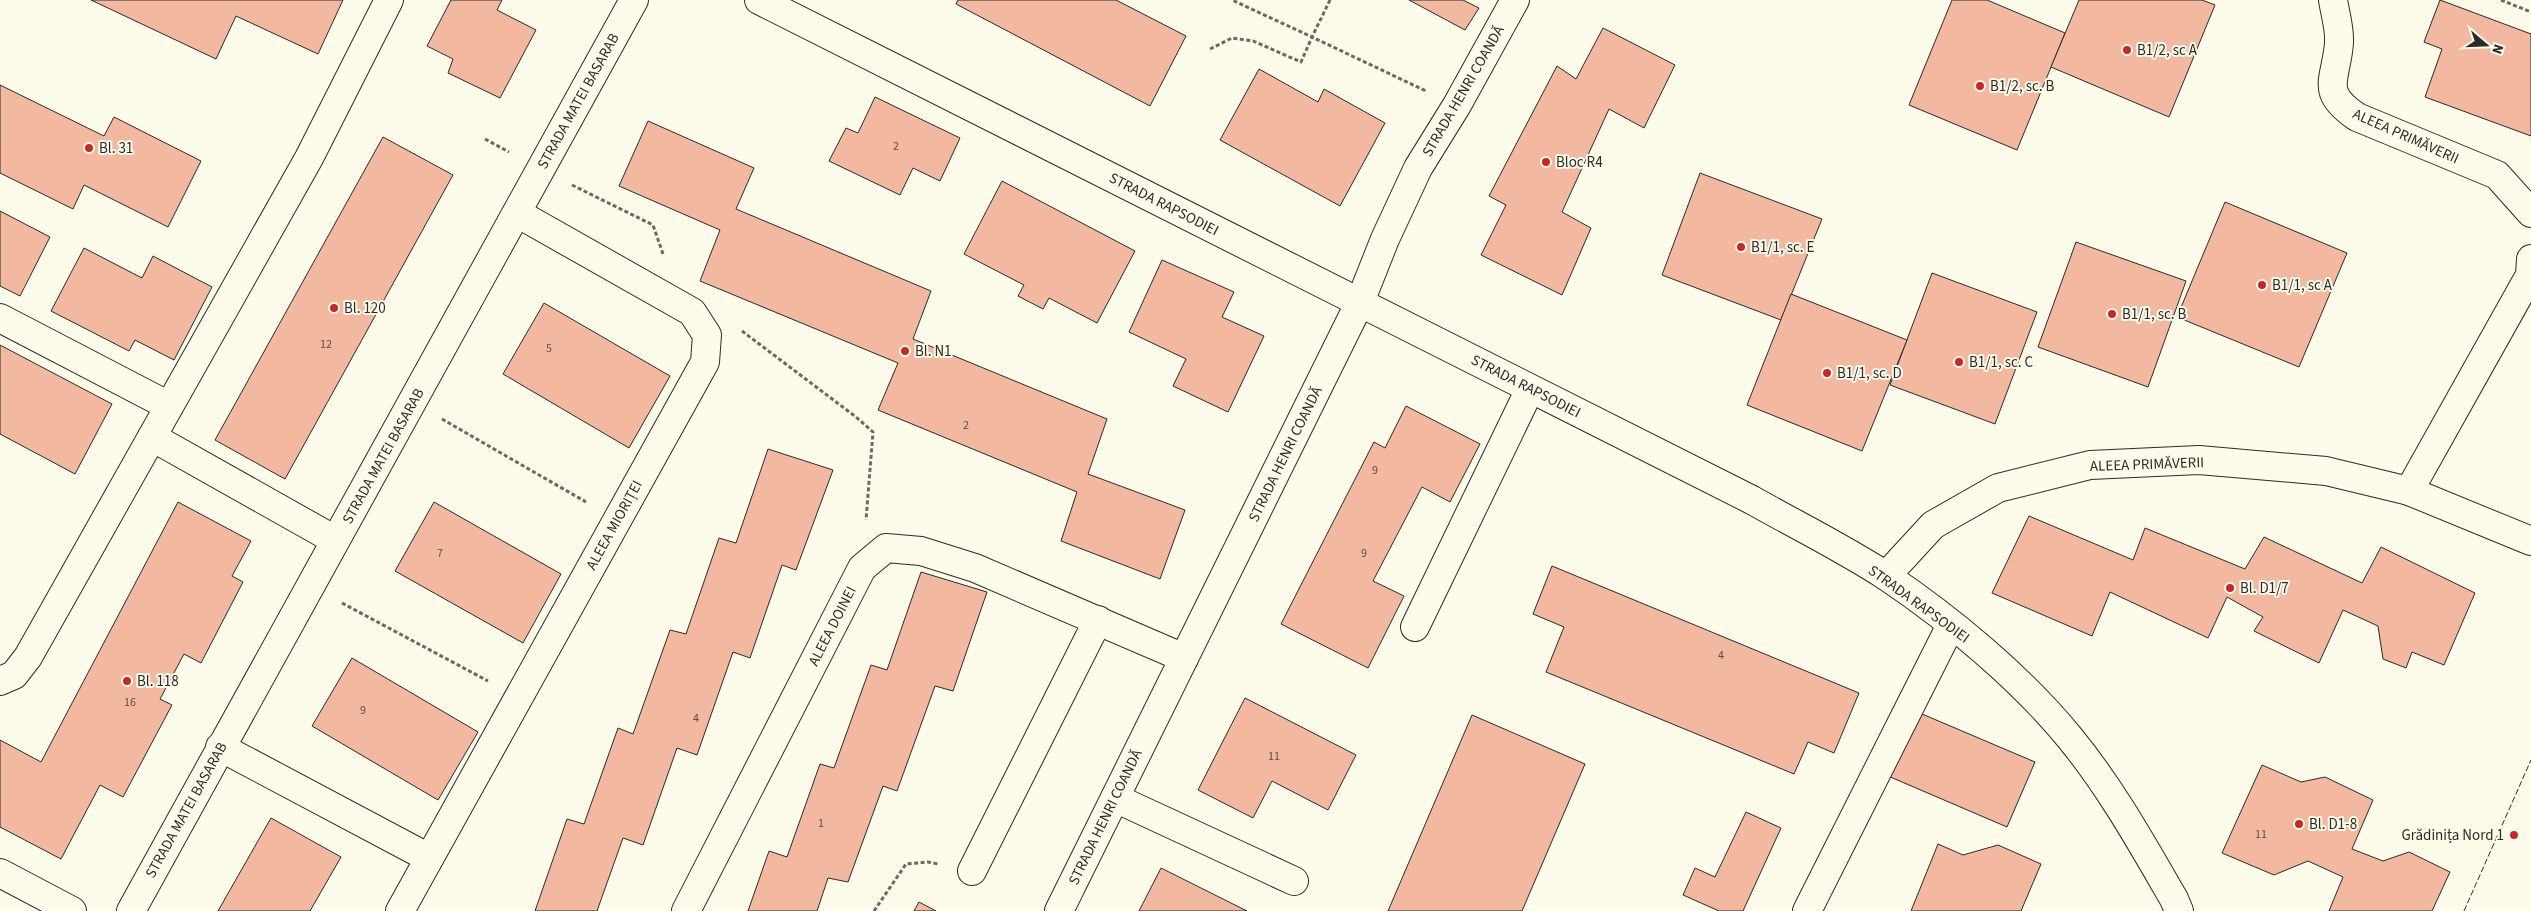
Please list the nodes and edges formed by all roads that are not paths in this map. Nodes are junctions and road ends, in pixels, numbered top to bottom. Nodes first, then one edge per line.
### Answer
1 (389, 0) edge
2 (634, 0) edge
3 (760, 0) edge
4 (1515, 0) edge
5 (2333, 0) edge
6 (517, 213) junction
7 (2531, 213) edge
8 (2531, 259) edge
9 (1360, 302) junction
10 (0, 318) edge
11 (1530, 389) junction
12 (169, 406) junction
13 (152, 437) junction
14 (2410, 491) junction
15 (336, 540) junction
16 (2531, 541) edge
17 (1886, 576) junction
18 (1098, 620) junction
19 (1951, 625) junction
20 (1415, 627) dead end
21 (1184, 658) junction
22 (0, 681) edge
23 (220, 747) junction
24 (1115, 798) junction
25 (429, 858) junction
26 (972, 871) road end
27 (0, 873) edge
28 (1294, 881) dead end
29 (72, 911) edge
30 (131, 911) edge
31 (400, 911) edge
32 (686, 911) edge
33 (1059, 911) edge
34 (1806, 911) edge
35 (2179, 911) edge

1 - 12 street
2 - 6 street, STRADA MATEI BASARAB
3 - 9 street, STRADA RAPSODIEI
4 - 9 street, STRADA HENRI COANDĂ
5 - 7 street, ALEEA PRIMĂVERII
6 - 15 street, STRADA MATEI BASARAB
6 - 25 street, ALEEA MIORIȚEI
8 - 14 street
9 - 11 street, STRADA RAPSODIEI
9 - 21 street, STRADA HENRI COANDĂ
10 - 12 street
11 - 17 street, STRADA RAPSODIEI
11 - 20 street
12 - 13 street
13 - 15 street
13 - 22 street
14 - 16 street, ALEEA PRIMĂVERII
14 - 17 street, ALEEA PRIMĂVERII
15 - 23 street, STRADA MATEI BASARAB
17 - 19 street, STRADA RAPSODIEI
18 - 21 street, ALEEA DOINEI
18 - 26 street
18 - 32 street, ALEEA DOINEI
19 - 34 street
19 - 35 street, STRADA RAPSODIEI
21 - 24 street, STRADA HENRI COANDĂ
23 - 25 street
23 - 30 street, STRADA MATEI BASARAB
24 - 28 street
24 - 33 street, STRADA HENRI COANDĂ
25 - 31 street, ALEEA MIORIȚEI
27 - 29 street

